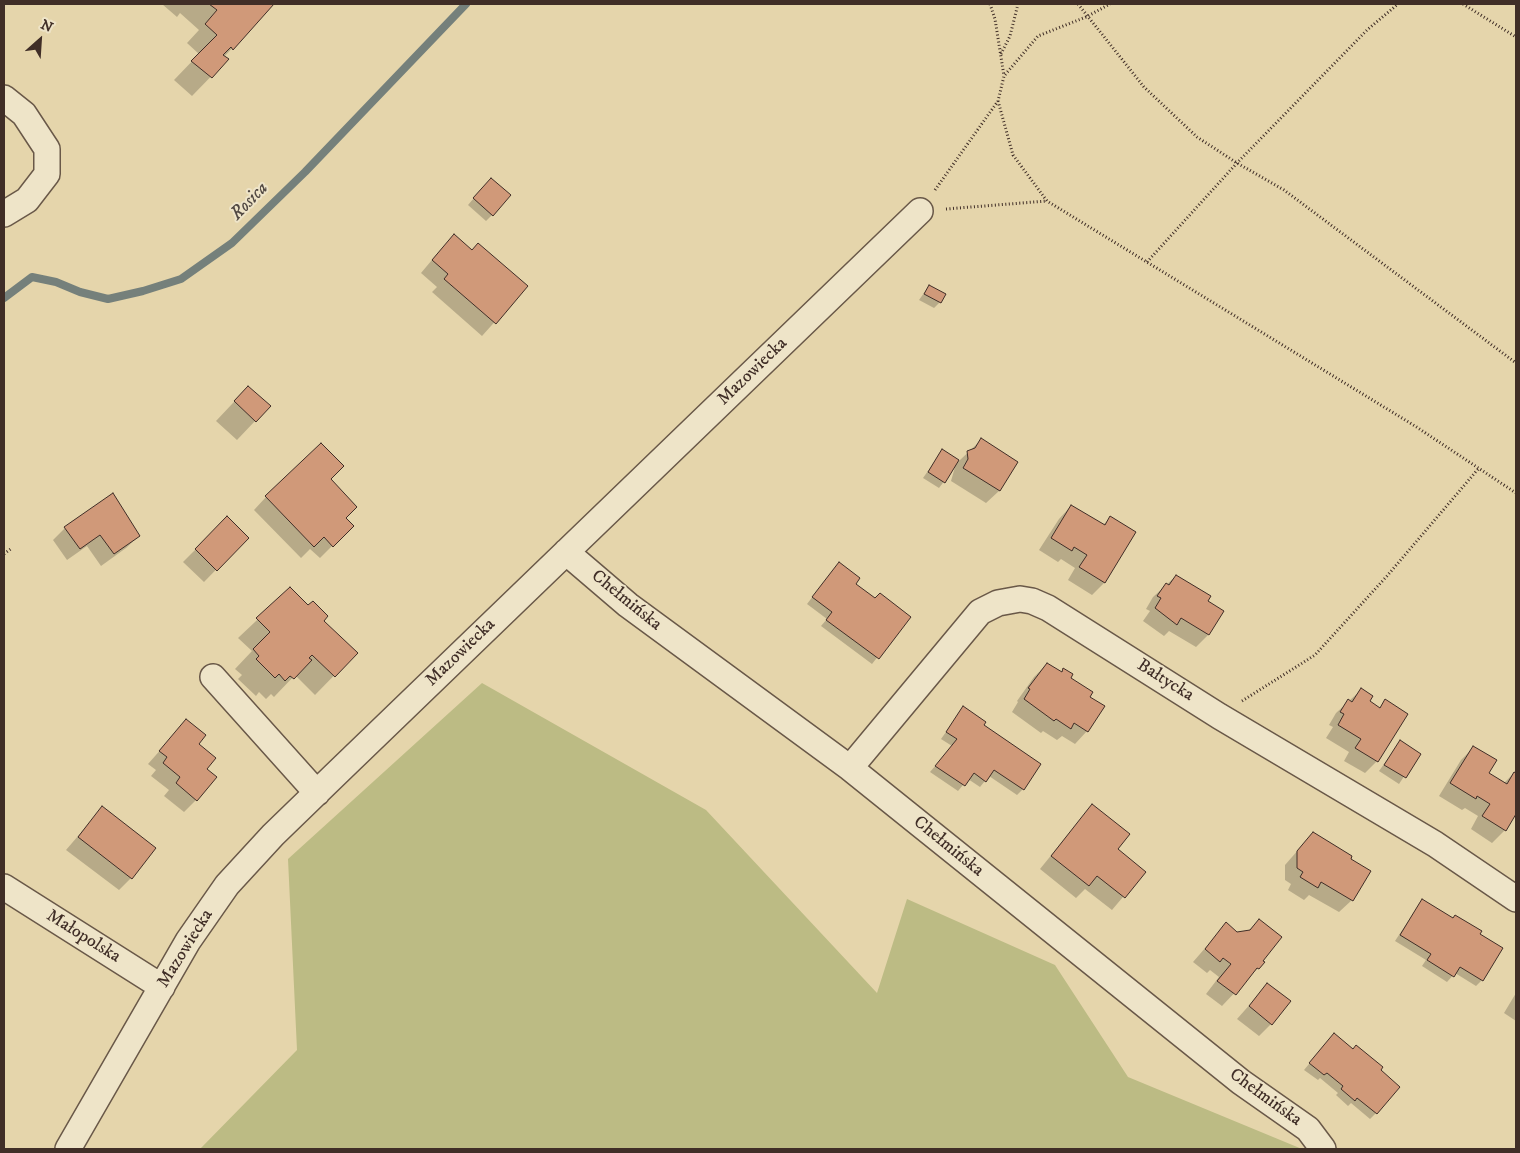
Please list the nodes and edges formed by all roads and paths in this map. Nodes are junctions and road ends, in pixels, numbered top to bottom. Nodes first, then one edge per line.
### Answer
1 (990, 4) edge
2 (1018, 4) edge
3 (1078, 4) edge
4 (1110, 4) edge
5 (1398, 4) edge
6 (1463, 4) edge
7 (1086, 17) junction
8 (1516, 37) edge
9 (1001, 55) junction
10 (1004, 76) junction
11 (4, 98) edge
12 (998, 101) junction
13 (1237, 163) junction
14 (1047, 201) junction
15 (920, 211) junction
16 (4, 214) edge
17 (1147, 262) junction
18 (1516, 363) edge
19 (1479, 468) junction
20 (1516, 493) edge
21 (12, 548) dead end
22 (566, 552) junction
23 (4, 554) edge
24 (213, 677) dead end
25 (1219, 716) junction
26 (850, 768) junction
27 (316, 793) junction
28 (4, 887) edge
29 (1516, 899) edge
30 (162, 987) junction
31 (68, 1149) edge
32 (1323, 1149) edge

1 - 9 path
2 - 9 path
3 - 7 path
4 - 7 path
5 - 13 path
6 - 8 path
7 - 10 path
7 - 13 path
9 - 10 path
10 - 12 path
11 - 16 street
12 - 14 path
12 - 15 path
13 - 17 path
13 - 18 path
14 - 15 path
14 - 17 path
15 - 22 street, Mazowiecka
17 - 19 path
19 - 20 path
19 - 25 path
21 - 23 path
22 - 26 street, Chełmińska
22 - 27 street, Mazowiecka
24 - 27 street
25 - 26 street, Bałtycka
25 - 29 street, Bałtycka
26 - 32 street, Chełmińska
27 - 30 street, Mazowiecka
28 - 30 street, Małopolska
30 - 31 street, Mazowiecka

